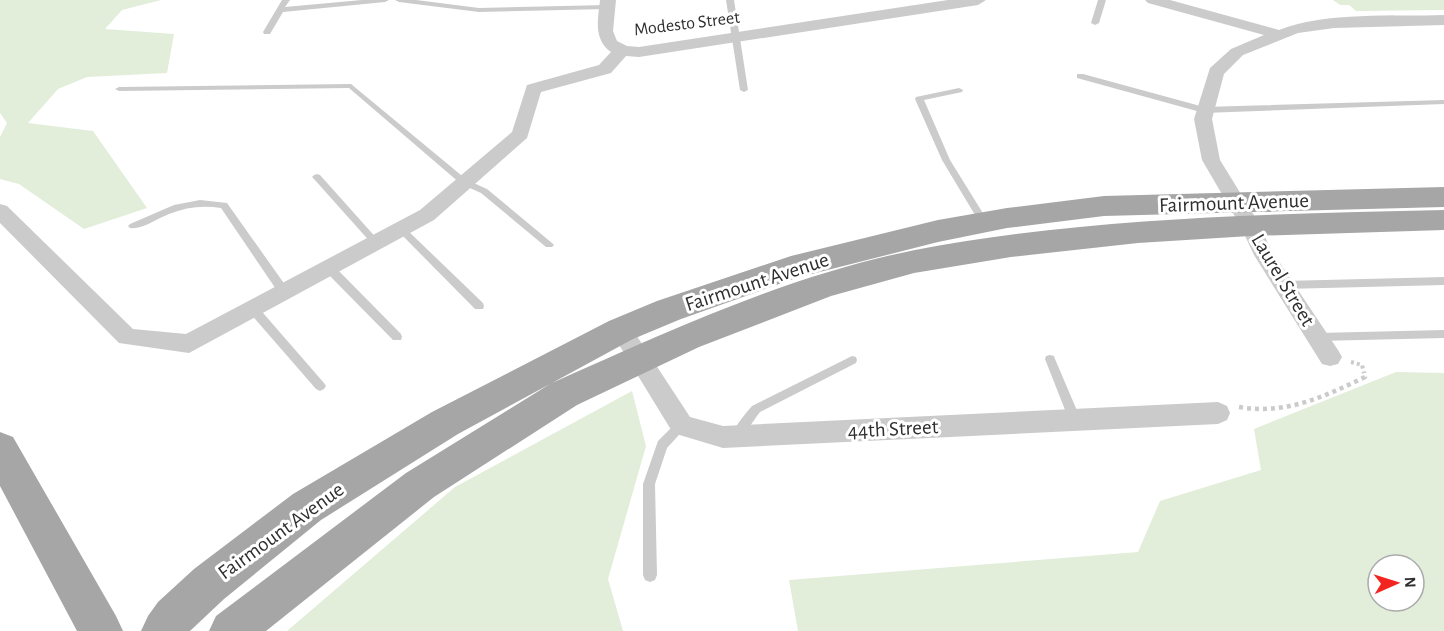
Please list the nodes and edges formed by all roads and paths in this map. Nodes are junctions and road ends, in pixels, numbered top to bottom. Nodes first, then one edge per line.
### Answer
1 (286, 0) edge
2 (385, 0) edge
3 (399, 0) edge
4 (730, 0) edge
5 (1102, 0) edge
6 (1153, 0) edge
7 (968, 1) edge
8 (608, 4) edge
9 (280, 10) junction
10 (1444, 20) edge
11 (1095, 23) dead end
12 (267, 32) dead end
13 (1281, 35) junction
14 (735, 38) junction
15 (617, 50) junction
16 (1080, 76) dead end
17 (119, 89) dead end
18 (744, 90) dead end
19 (959, 90) dead end
20 (1444, 102) edge
21 (1204, 110) junction
22 (317, 177) dead end
23 (464, 182) junction
24 (1444, 197) edge
25 (0, 211) edge
26 (1243, 214) junction
27 (1444, 220) edge
28 (984, 223) junction
29 (133, 226) dead end
30 (400, 229) junction
31 (376, 243) junction
32 (549, 245) dead end
33 (329, 268) junction
34 (1444, 282) edge
35 (1284, 285) junction
36 (284, 292) junction
37 (479, 306) dead end
38 (253, 309) junction
39 (1444, 334) edge
40 (397, 337) dead end
41 (1318, 337) junction
42 (630, 344) junction
43 (1330, 357) joint
44 (1050, 359) dead end
45 (852, 360) dead end
46 (320, 386) dead end
47 (1218, 413) joint
48 (1076, 421) junction
49 (682, 425) junction
50 (736, 436) junction
51 (0, 449) edge
52 (650, 575) dead end
53 (101, 631) edge
54 (163, 631) edge
55 (231, 631) edge

1 - 9 lane
2 - 9 lane
3 - 8 lane
4 - 14 lane
5 - 11 lane
6 - 13 street
7 - 14 street, Modesto Street
8 - 15 street
9 - 12 lane
10 - 13 street, Laurel Street
13 - 21 street, Laurel Street
14 - 15 street, Modesto Street
14 - 18 lane
15 - 23 street
16 - 21 lane
17 - 23 lane
19 - 28 lane
20 - 21 lane
21 - 26 street, Laurel Street
22 - 31 lane
23 - 30 street
23 - 32 lane
24 - 26 main road, Fairmount Avenue
25 - 38 street
26 - 27 main road, Fairmount Avenue
26 - 28 main road, Fairmount Avenue
26 - 35 street, Laurel Street
26 - 42 main road, Fairmount Avenue
28 - 42 main road, Fairmount Avenue
29 - 36 lane
30 - 31 street
30 - 37 lane
31 - 33 street
33 - 36 street
33 - 40 lane
34 - 35 lane
35 - 41 street, Laurel Street
36 - 38 street
38 - 46 lane
39 - 41 lane
41 - 43 street, Laurel Street
42 - 49 street
42 - 54 main road, Fairmount Avenue
42 - 55 main road, Fairmount Avenue
43 - 47 path
44 - 48 lane
45 - 50 lane
47 - 48 street, 44th Street
48 - 50 street, 44th Street
49 - 50 street, 44th Street
49 - 52 lane
51 - 53 main road

